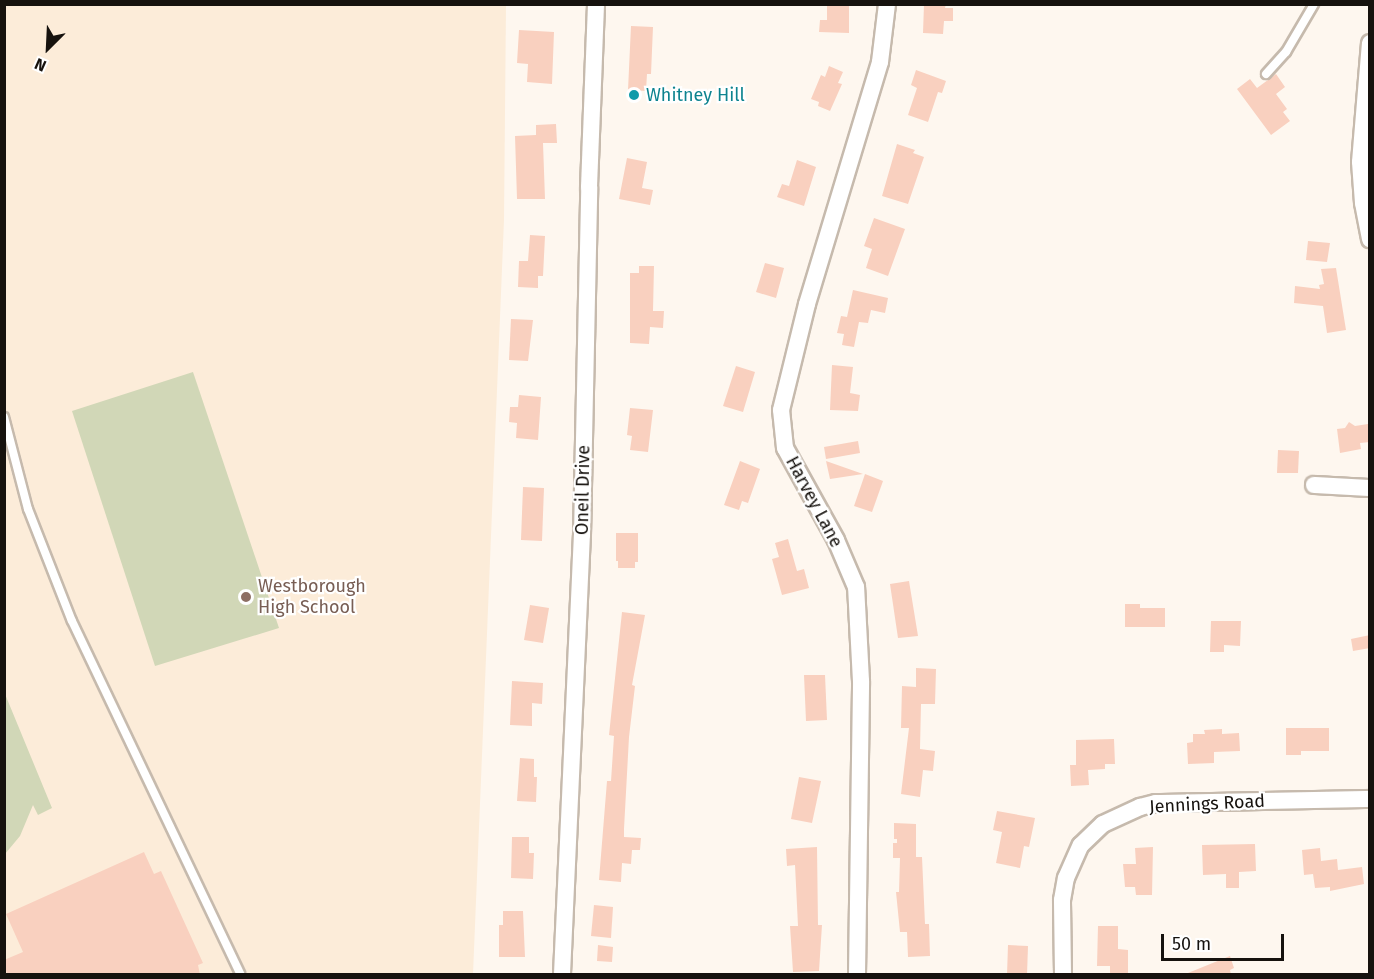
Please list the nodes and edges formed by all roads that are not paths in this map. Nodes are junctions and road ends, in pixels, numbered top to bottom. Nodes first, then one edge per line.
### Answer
1 (596, 4) edge
2 (887, 4) edge
3 (1314, 4) edge
4 (1370, 43) edge
5 (1266, 74) dead end
6 (1370, 238) edge
7 (4, 417) edge
8 (1314, 485) dead end
9 (1370, 488) edge
10 (1370, 799) edge
11 (240, 975) edge
12 (562, 975) edge
13 (857, 975) edge
14 (1063, 975) edge

1 - 12 street, Oneil Drive
2 - 13 street, Harvey Lane
3 - 5 lane
4 - 6 street
7 - 11 lane
8 - 9 street
10 - 14 street, Jennings Road

